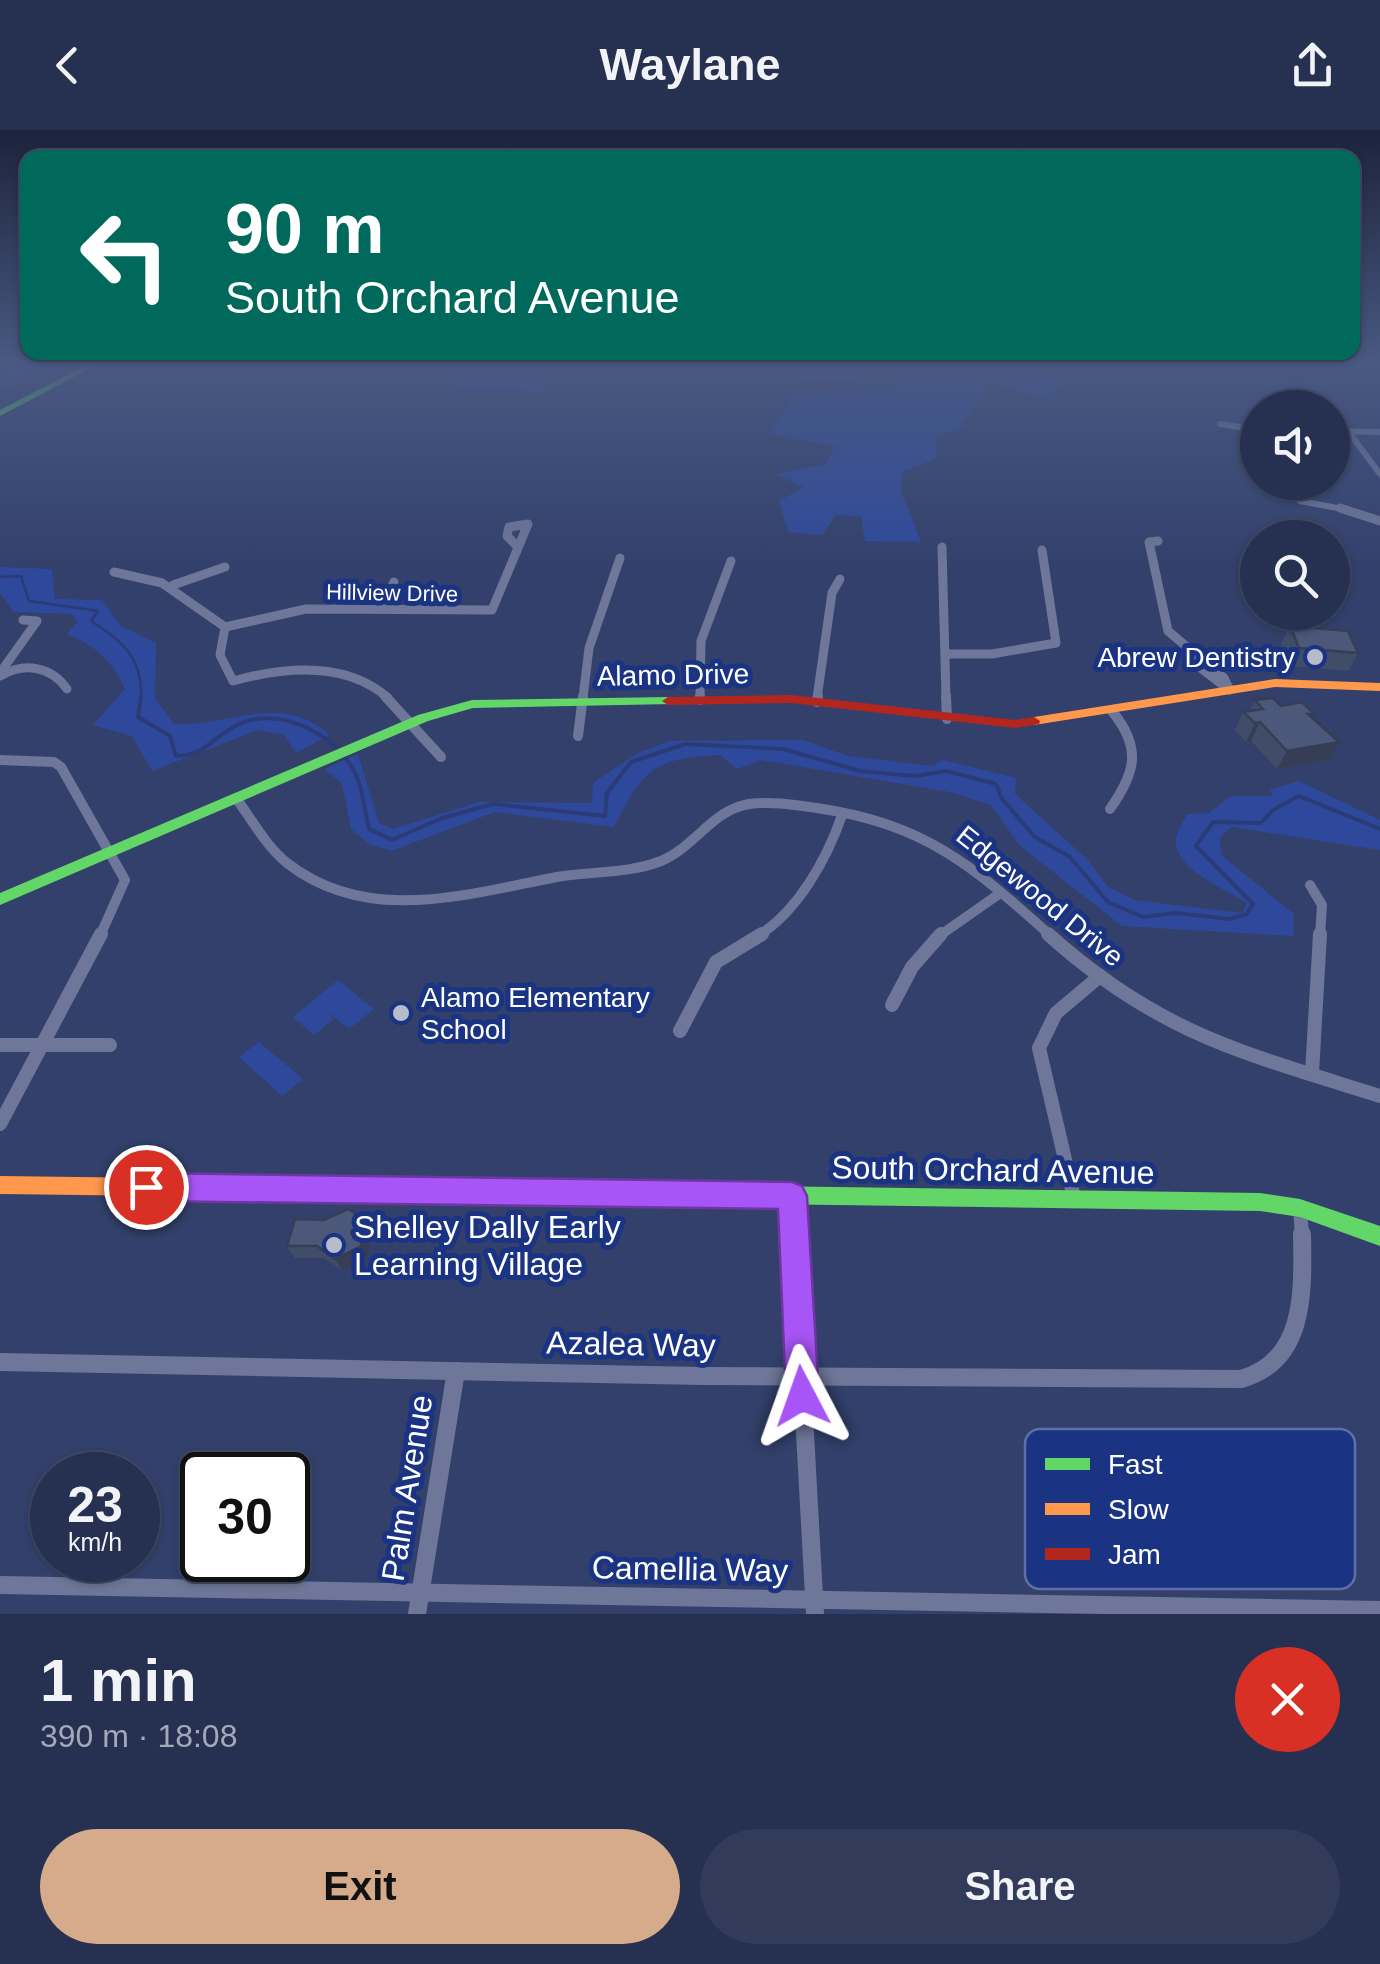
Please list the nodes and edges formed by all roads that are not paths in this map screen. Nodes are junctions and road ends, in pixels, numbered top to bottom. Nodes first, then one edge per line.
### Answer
1 (1350, 431) edge
2 (1380, 432) edge
3 (1350, 434) edge
4 (1380, 474) edge
5 (1299, 500) edge
6 (1380, 522) edge
7 (1158, 540) dead end
8 (517, 546) dead end
9 (942, 547) dead end
10 (1042, 550) dead end
11 (620, 558) dead end
12 (731, 561) dead end
13 (225, 566) dead end
14 (114, 572) dead end
15 (840, 579) dead end
16 (394, 582) dead end
17 (173, 585) junction
18 (382, 609) junction
19 (22, 620) dead end
20 (225, 626) junction
21 (947, 654) junction
22 (0, 675) edge
23 (1380, 687) edge
24 (67, 690) dead end
25 (1230, 690) junction
26 (700, 700) junction
27 (584, 701) junction
28 (817, 702) junction
29 (1112, 711) junction
30 (946, 719) junction
31 (409, 723) junction
32 (578, 736) dead end
33 (442, 757) dead end
34 (0, 760) edge
35 (236, 798) junction
36 (1110, 809) dead end
37 (842, 815) junction
38 (112, 851) junction
39 (1310, 885) dead end
40 (999, 894) junction
41 (0, 899) edge
42 (1100, 976) junction
43 (892, 1005) dead end
44 (680, 1031) dead end
45 (0, 1045) edge
46 (42, 1045) junction
47 (110, 1045) dead end
48 (1312, 1073) junction
49 (1380, 1096) edge
50 (0, 1124) edge
51 (0, 1186) edge
52 (792, 1196) junction
53 (1074, 1198) junction
54 (1300, 1208) junction
55 (1380, 1236) edge
56 (0, 1362) edge
57 (456, 1371) junction
58 (801, 1374) junction
59 (0, 1586) edge
60 (419, 1604) edge
61 (815, 1607) edge
62 (1380, 1610) edge

1 - 2 street
3 - 4 street
5 - 6 street
7 - 25 street
8 - 18 street, Hillview Drive
9 - 21 street
10 - 21 street
11 - 27 street
12 - 26 street
13 - 17 street
14 - 17 street
15 - 28 street
16 - 18 street
17 - 20 street
18 - 20 street, Hillview Drive
19 - 22 street
20 - 31 street
21 - 30 street
22 - 24 street
23 - 25 main road, Alamo Drive
25 - 29 main road, Alamo Drive
26 - 27 main road, Alamo Drive
26 - 28 main road, Alamo Drive
27 - 31 main road, Alamo Drive
27 - 32 street
28 - 30 main road, Alamo Drive
29 - 30 main road, Alamo Drive
29 - 36 street
31 - 33 street
31 - 35 main road, Alamo Drive
34 - 38 street
35 - 37 street, Edgewood Drive
35 - 38 main road, Alamo Drive
37 - 40 street, Edgewood Drive
37 - 44 street
38 - 41 main road, Alamo Drive
38 - 46 street
39 - 48 street
40 - 42 street, Edgewood Drive
40 - 43 street
42 - 48 street, Edgewood Drive
42 - 53 street
45 - 46 street
46 - 47 street
46 - 50 street
48 - 49 street, Edgewood Drive
51 - 52 main road, South Orchard Avenue
52 - 53 main road, South Orchard Avenue
52 - 58 street
53 - 54 main road, South Orchard Avenue
54 - 55 main road, South Orchard Avenue
54 - 58 street, Azalea Way
56 - 57 street, Azalea Way
57 - 58 street, Azalea Way
57 - 60 street, Palm Avenue
58 - 61 street
59 - 60 street, Camellia Way
60 - 61 street, Camellia Way
61 - 62 street, Camellia Way

